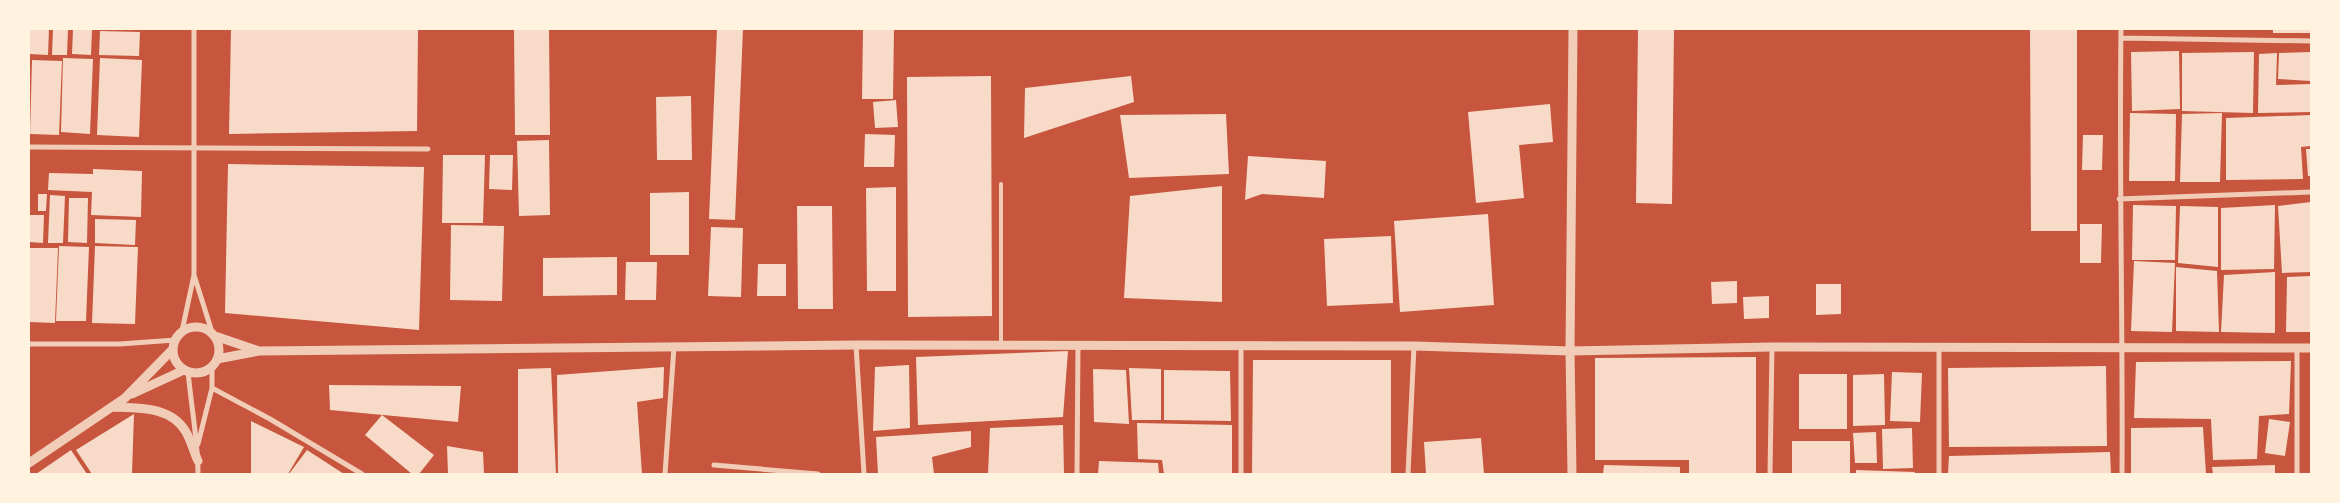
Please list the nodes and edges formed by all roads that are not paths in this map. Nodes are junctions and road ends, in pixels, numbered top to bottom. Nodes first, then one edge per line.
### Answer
1 (194, 29) edge
2 (1573, 29) edge
3 (2121, 29) edge
4 (2121, 38) junction
5 (2311, 41) edge
6 (29, 147) edge
7 (194, 147) junction
8 (428, 149) dead end
9 (1001, 184) dead end
10 (2311, 192) edge
11 (2119, 199) junction
12 (194, 275) junction
13 (182, 331) junction
14 (213, 334) junction
15 (29, 344) edge
16 (174, 345) junction
17 (856, 345) junction
18 (1001, 345) junction
19 (1078, 345) junction
20 (1241, 346) junction
21 (1414, 346) junction
22 (674, 347) junction
23 (1772, 347) junction
24 (1939, 348) junction
25 (2123, 348) junction
26 (2297, 348) junction
27 (2311, 348) edge
28 (259, 351) junction
29 (1570, 351) junction
30 (214, 363) junction
31 (186, 370) junction
32 (212, 388) junction
33 (125, 398) junction
34 (112, 407) junction
35 (198, 444) junction
36 (198, 461) junction
37 (29, 463) edge
38 (714, 465) dead end
39 (198, 474) edge
40 (362, 474) edge
41 (665, 474) edge
42 (818, 474) edge
43 (864, 474) edge
44 (1078, 474) edge
45 (1241, 474) edge
46 (1408, 474) edge
47 (1572, 474) edge
48 (1770, 474) edge
49 (1939, 474) edge
50 (2122, 474) edge
51 (2296, 474) edge

1 - 7 street
2 - 29 street
3 - 4 street
4 - 5 street
4 - 11 street
6 - 7 street
7 - 8 street
7 - 12 street
9 - 18 lane
10 - 11 street
11 - 25 street
12 - 13 street
12 - 14 street
13 - 14 street
13 - 16 street
14 - 28 street
14 - 30 street
15 - 16 street
16 - 31 street
16 - 33 street
17 - 18 street
17 - 22 street
17 - 43 street
18 - 19 street
19 - 20 street
19 - 44 street
20 - 21 street
20 - 45 street
21 - 29 street
21 - 46 street
22 - 28 street
22 - 41 street
23 - 24 street
23 - 29 street
23 - 48 street
24 - 25 street
24 - 49 street
25 - 26 street
25 - 50 street
26 - 27 street
26 - 51 street
28 - 30 street
29 - 47 street
30 - 31 street
30 - 32 street
31 - 33 street
31 - 35 street
32 - 35 street
32 - 40 street
33 - 34 street
34 - 36 street
34 - 37 street
35 - 36 street
36 - 39 street
38 - 42 street

